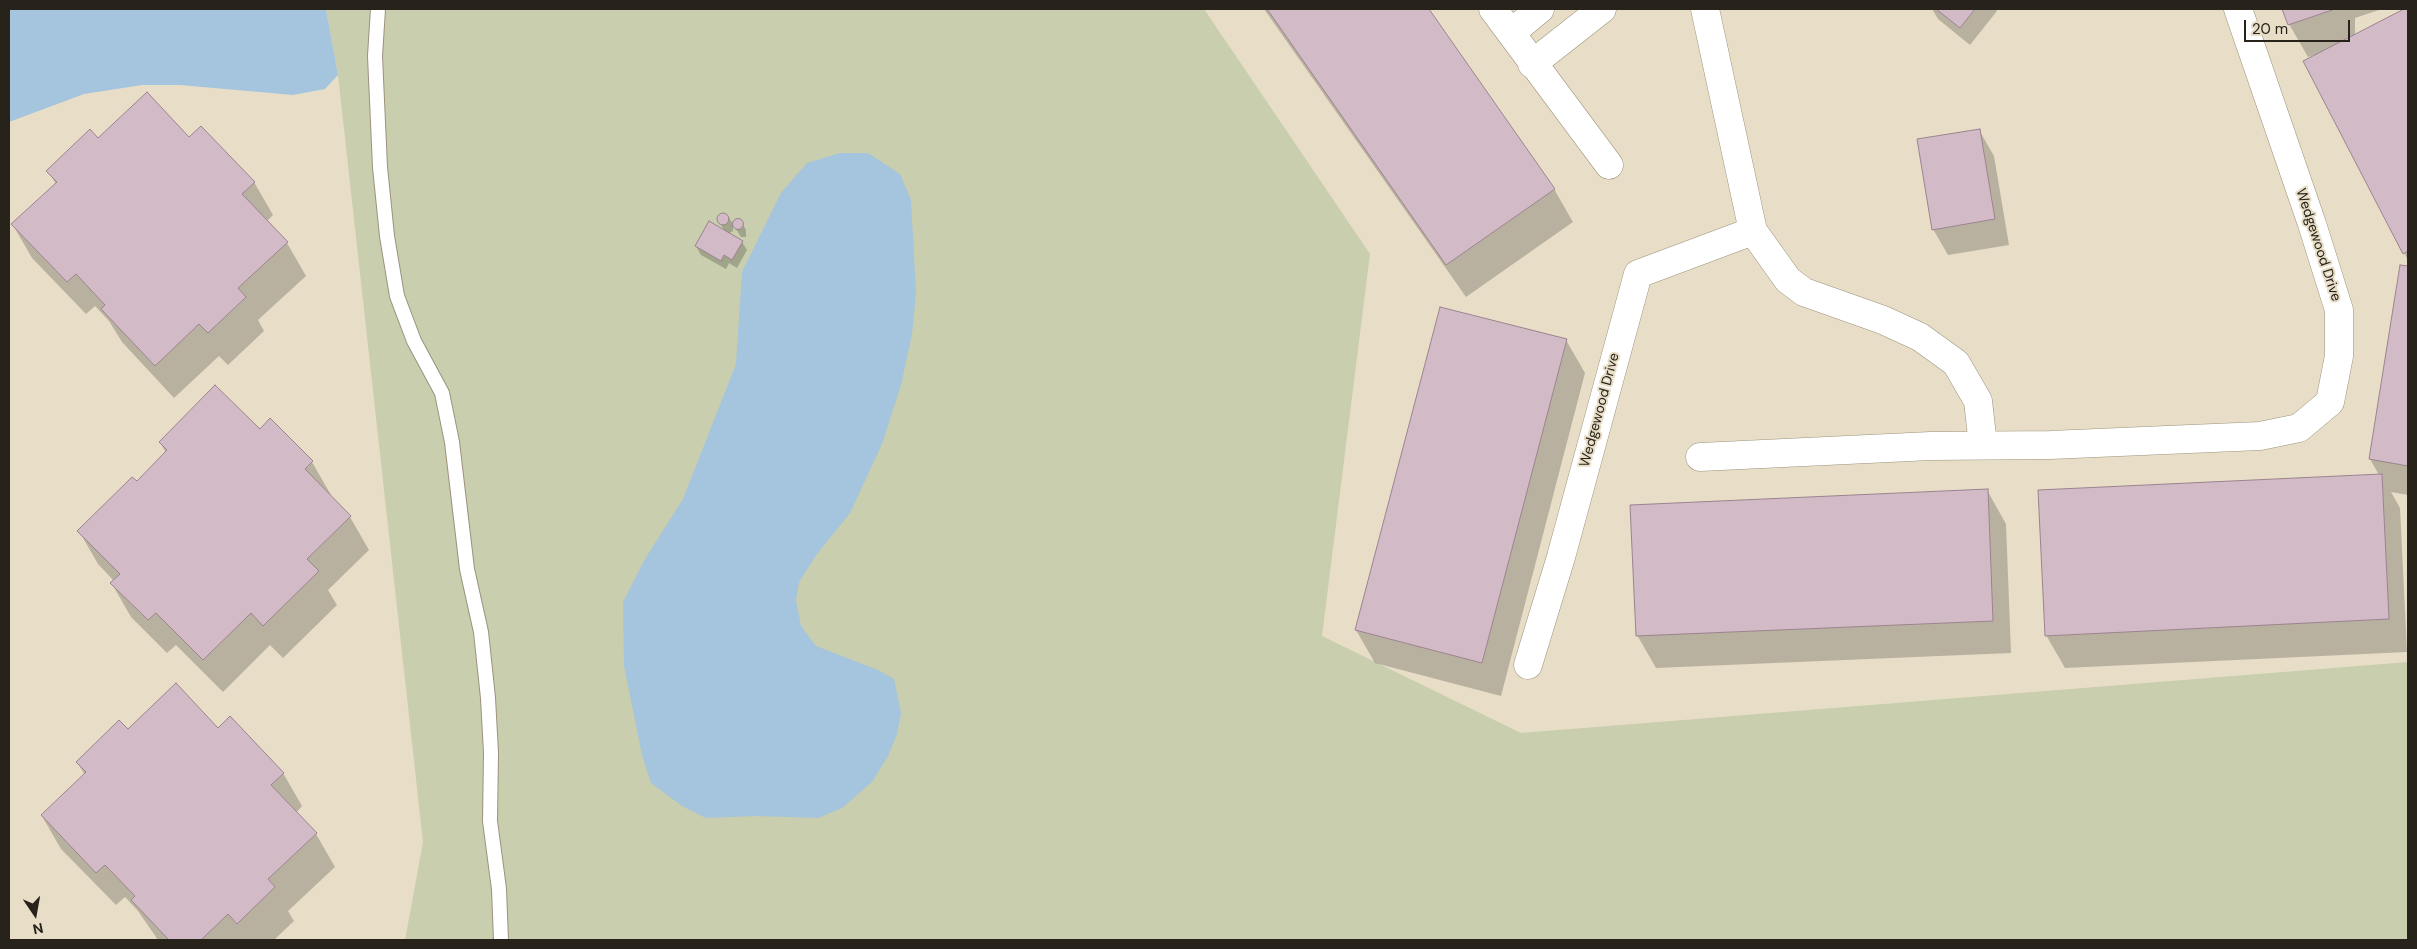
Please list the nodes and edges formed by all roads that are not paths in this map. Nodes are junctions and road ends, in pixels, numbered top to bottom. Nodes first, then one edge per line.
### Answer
1 (378, 9) edge
2 (1493, 9) edge
3 (1540, 9) edge
4 (1602, 9) edge
5 (1705, 9) edge
6 (2238, 9) edge
7 (1512, 32) junction
8 (1532, 64) junction
9 (1609, 165) dead end
10 (1753, 230) junction
11 (1983, 445) junction
12 (1700, 457) dead end
13 (1528, 665) dead end
14 (501, 940) edge

1 - 14 lane
2 - 7 street
3 - 7 street
4 - 8 street
5 - 10 street
6 - 11 street, Wedgewood Drive
7 - 8 street
8 - 9 street
10 - 11 street
10 - 13 street, Wedgewood Drive
11 - 12 street, Wedgewood Drive

